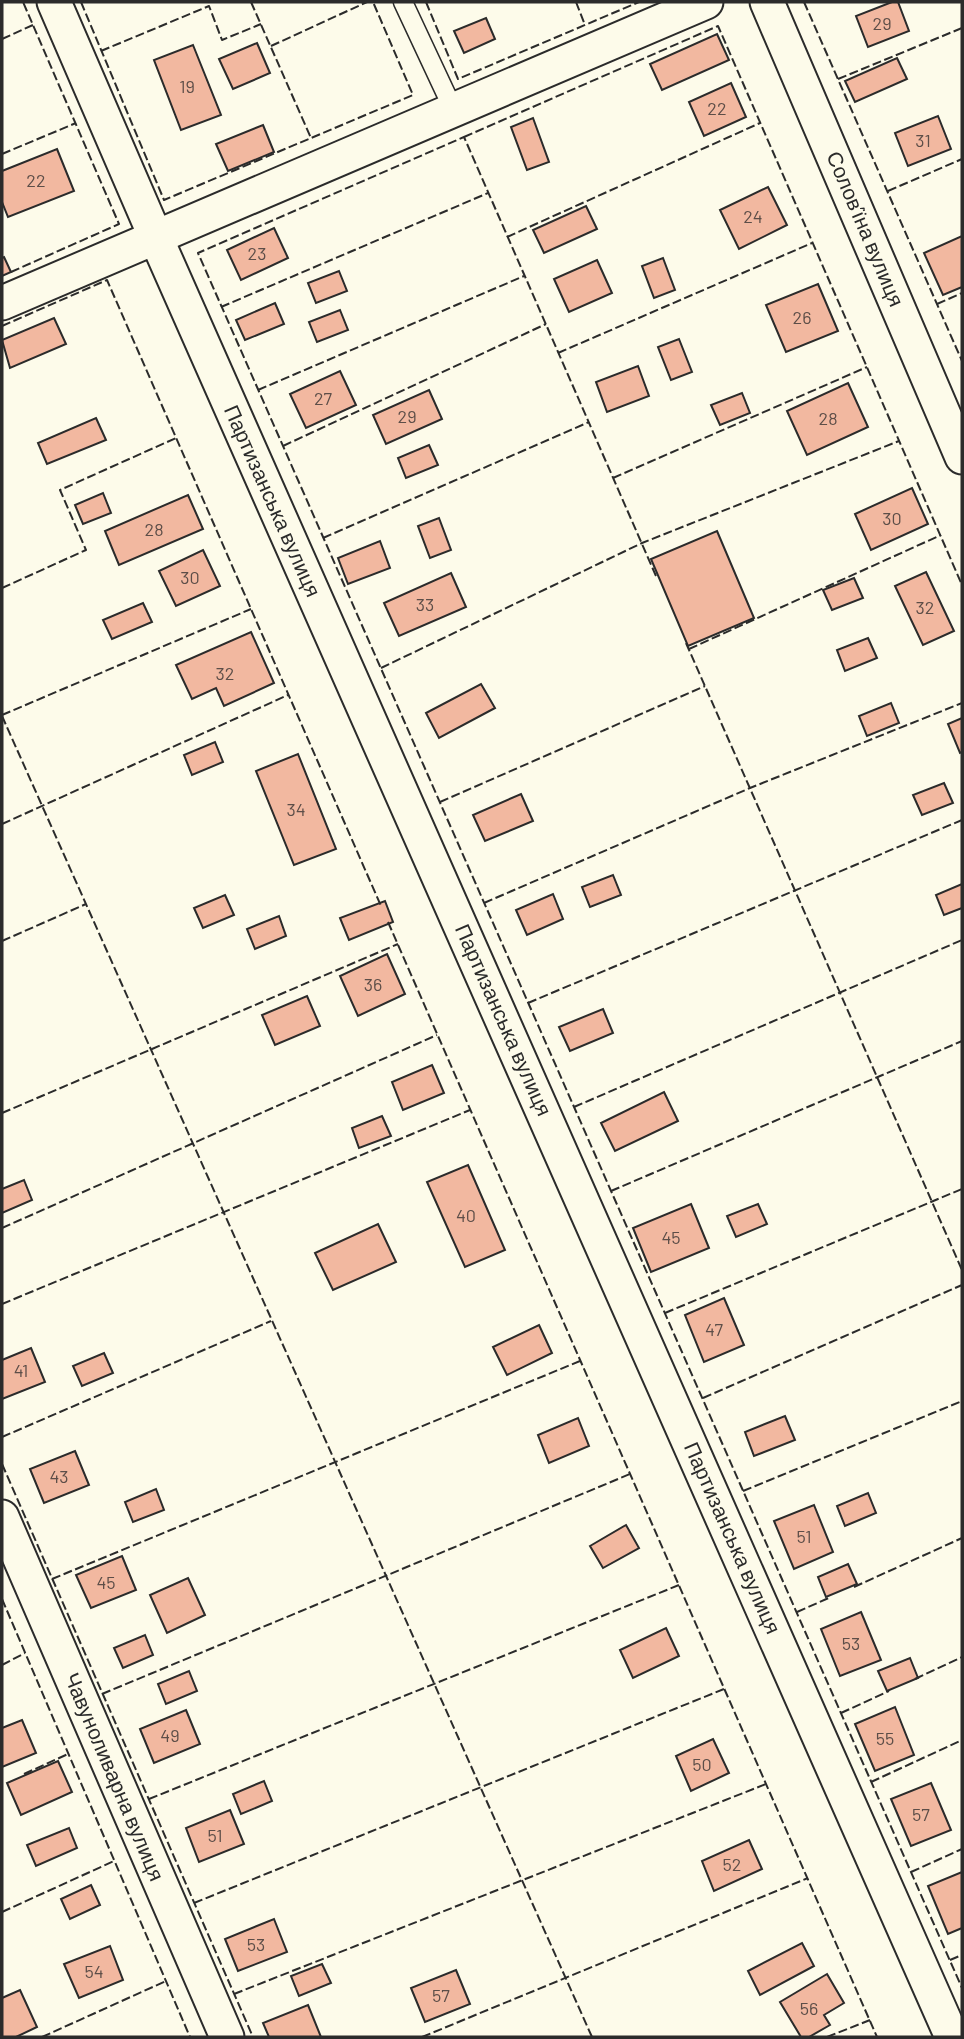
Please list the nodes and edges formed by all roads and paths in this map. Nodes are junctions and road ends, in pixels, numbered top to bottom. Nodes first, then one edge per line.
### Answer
1 (54, 2) edge
2 (403, 2) edge
3 (706, 2) edge
4 (767, 2) edge
5 (454, 111) junction
6 (156, 238) junction
7 (2, 303) edge
8 (962, 457) edge
9 (2, 1517) edge
10 (227, 2037) edge
11 (952, 2037) edge

1 - 6 street, Партизанська вулиця
2 - 5 lane
3 - 5 street
4 - 8 street, Соловʼїна вулиця
5 - 6 street
6 - 7 street
6 - 11 street, Партизанська вулиця
9 - 10 street, Чавуноливарна вулиця

